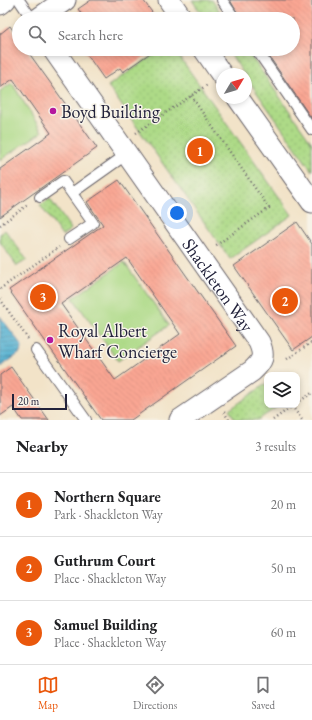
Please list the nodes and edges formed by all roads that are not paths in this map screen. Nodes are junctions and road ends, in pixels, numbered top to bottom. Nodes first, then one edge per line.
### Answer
1 (5, 0) edge
2 (19, 0) edge
3 (65, 0) edge
4 (169, 0) edge
5 (222, 0) edge
6 (0, 4) edge
7 (27, 12) edge
8 (48, 12) edge
9 (177, 12) edge
10 (230, 12) edge
11 (58, 56) edge
12 (209, 56) edge
13 (261, 56) edge
14 (218, 68) edge
15 (242, 104) edge
16 (312, 130) edge
17 (124, 149) junction
18 (72, 193) junction
19 (40, 197) road end
20 (312, 202) edge
21 (69, 239) road end
22 (36, 350) road end
23 (86, 420) edge
24 (180, 420) edge

1 - 6 street
2 - 7 lane
3 - 8 street
4 - 9 street
5 - 10 lane
11 - 17 street, Shackleton Way
12 - 14 street
13 - 16 lane
15 - 20 street
17 - 18 lane
17 - 24 street, Shackleton Way
18 - 19 lane
18 - 21 lane
22 - 23 lane

